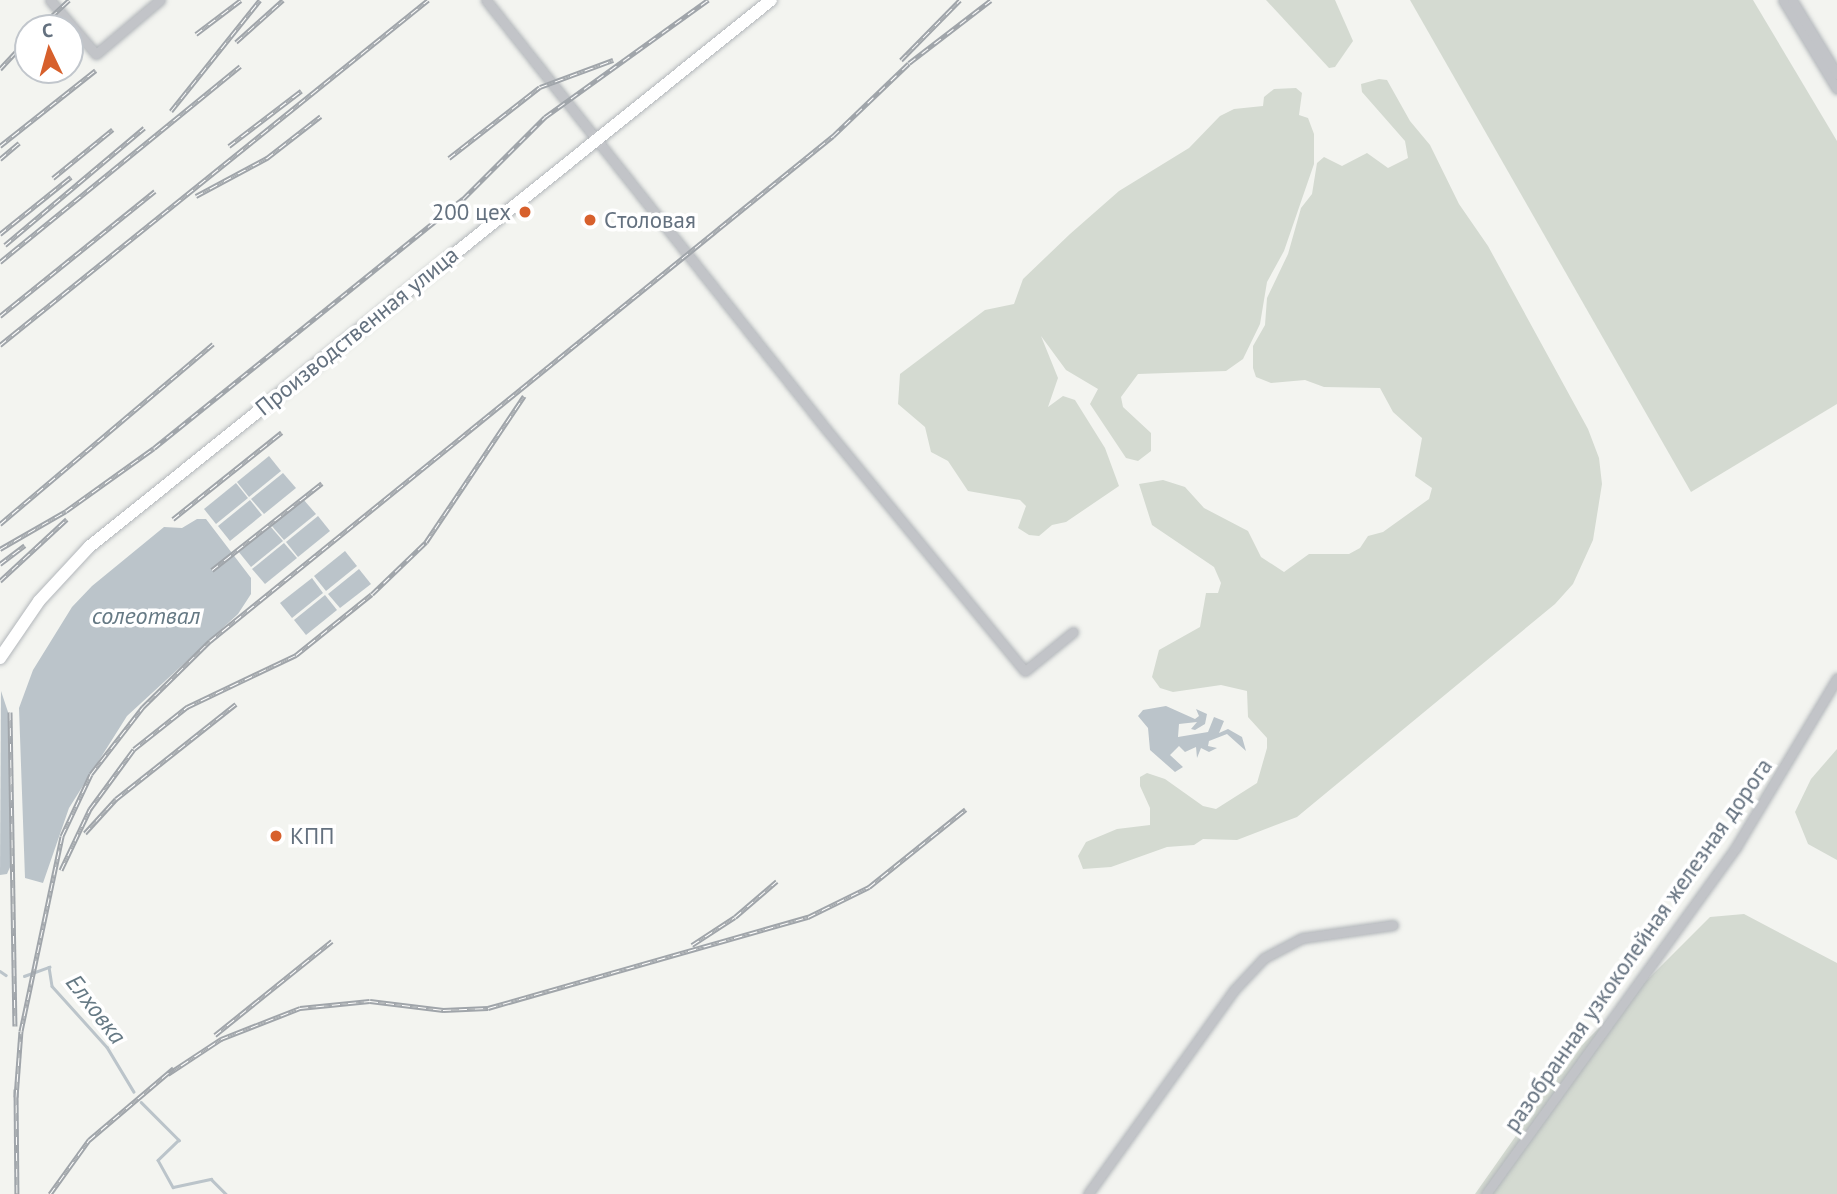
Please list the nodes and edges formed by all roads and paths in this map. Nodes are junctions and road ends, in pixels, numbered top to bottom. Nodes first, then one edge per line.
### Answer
1 (50, 0) edge
2 (160, 0) edge
3 (486, 0) edge
4 (771, 0) edge
5 (1783, 0) edge
6 (1792, 0) edge
7 (1837, 74) edge
8 (1837, 89) edge
9 (598, 138) junction
10 (1073, 632) dead end
11 (0, 658) edge
12 (1837, 678) edge
13 (1393, 925) dead end
14 (1088, 1194) edge
15 (1486, 1194) edge

1 - 2 street
3 - 9 street
4 - 9 main road, Производственная улица
5 - 8 street
6 - 7 street
9 - 10 street
9 - 11 main road, Производственная улица
12 - 15 street, разобранная узкоколейная железная дорога
13 - 14 street

